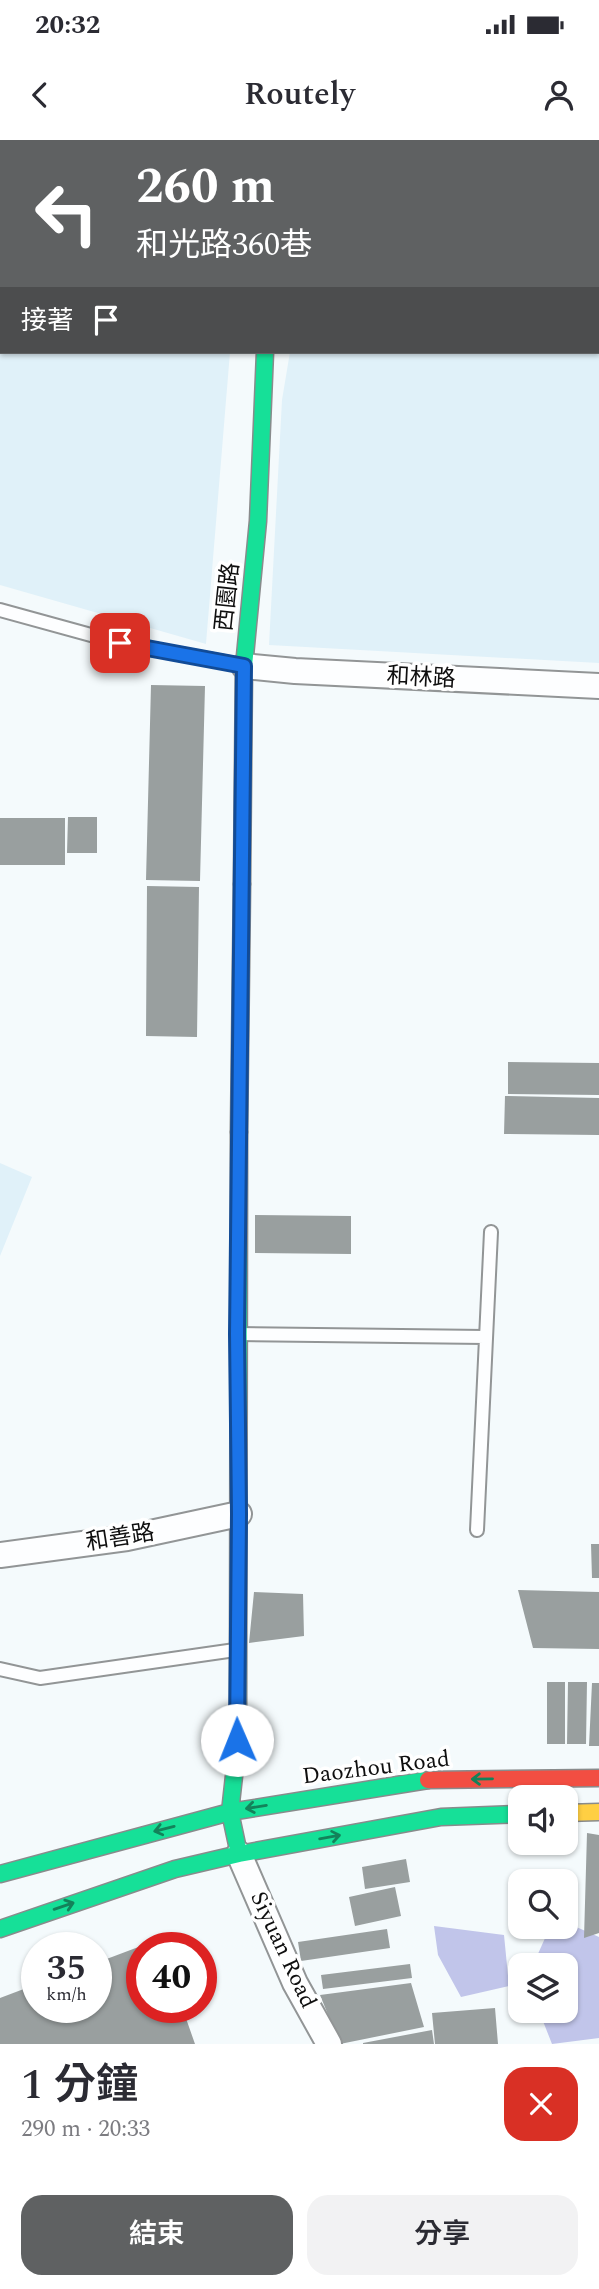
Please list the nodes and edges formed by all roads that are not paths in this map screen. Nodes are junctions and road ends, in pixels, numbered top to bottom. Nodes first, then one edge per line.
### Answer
1 (265, 354) edge
2 (0, 610) edge
3 (244, 666) junction
4 (599, 686) edge
5 (491, 1232) dead end
6 (237, 1334) junction
7 (485, 1338) junction
8 (239, 1514) junction
9 (477, 1530) dead end
10 (0, 1555) edge
11 (236, 1650) junction
12 (0, 1669) edge
13 (599, 1778) edge
14 (230, 1811) junction
15 (599, 1812) edge
16 (578, 1813) edge
17 (508, 1815) edge
18 (239, 1854) junction
19 (0, 1874) edge
20 (0, 1929) edge
21 (330, 2044) edge

1 - 3 street, 西園路
2 - 3 lane
3 - 4 street, 和林路
3 - 6 street, 西園路
5 - 7 lane
6 - 7 lane
6 - 8 street, 西園路
7 - 9 lane
8 - 10 street, 和善路
8 - 11 street, 西園路
11 - 12 lane
11 - 14 street, 西園路
13 -> 14 street, Daozhou Road
14 - 18 street, 西園路
14 -> 19 street, Daozhou Road
15 - 16 street
18 -> 17 street
20 -> 18 street
18 - 21 street, Siyuan Road

